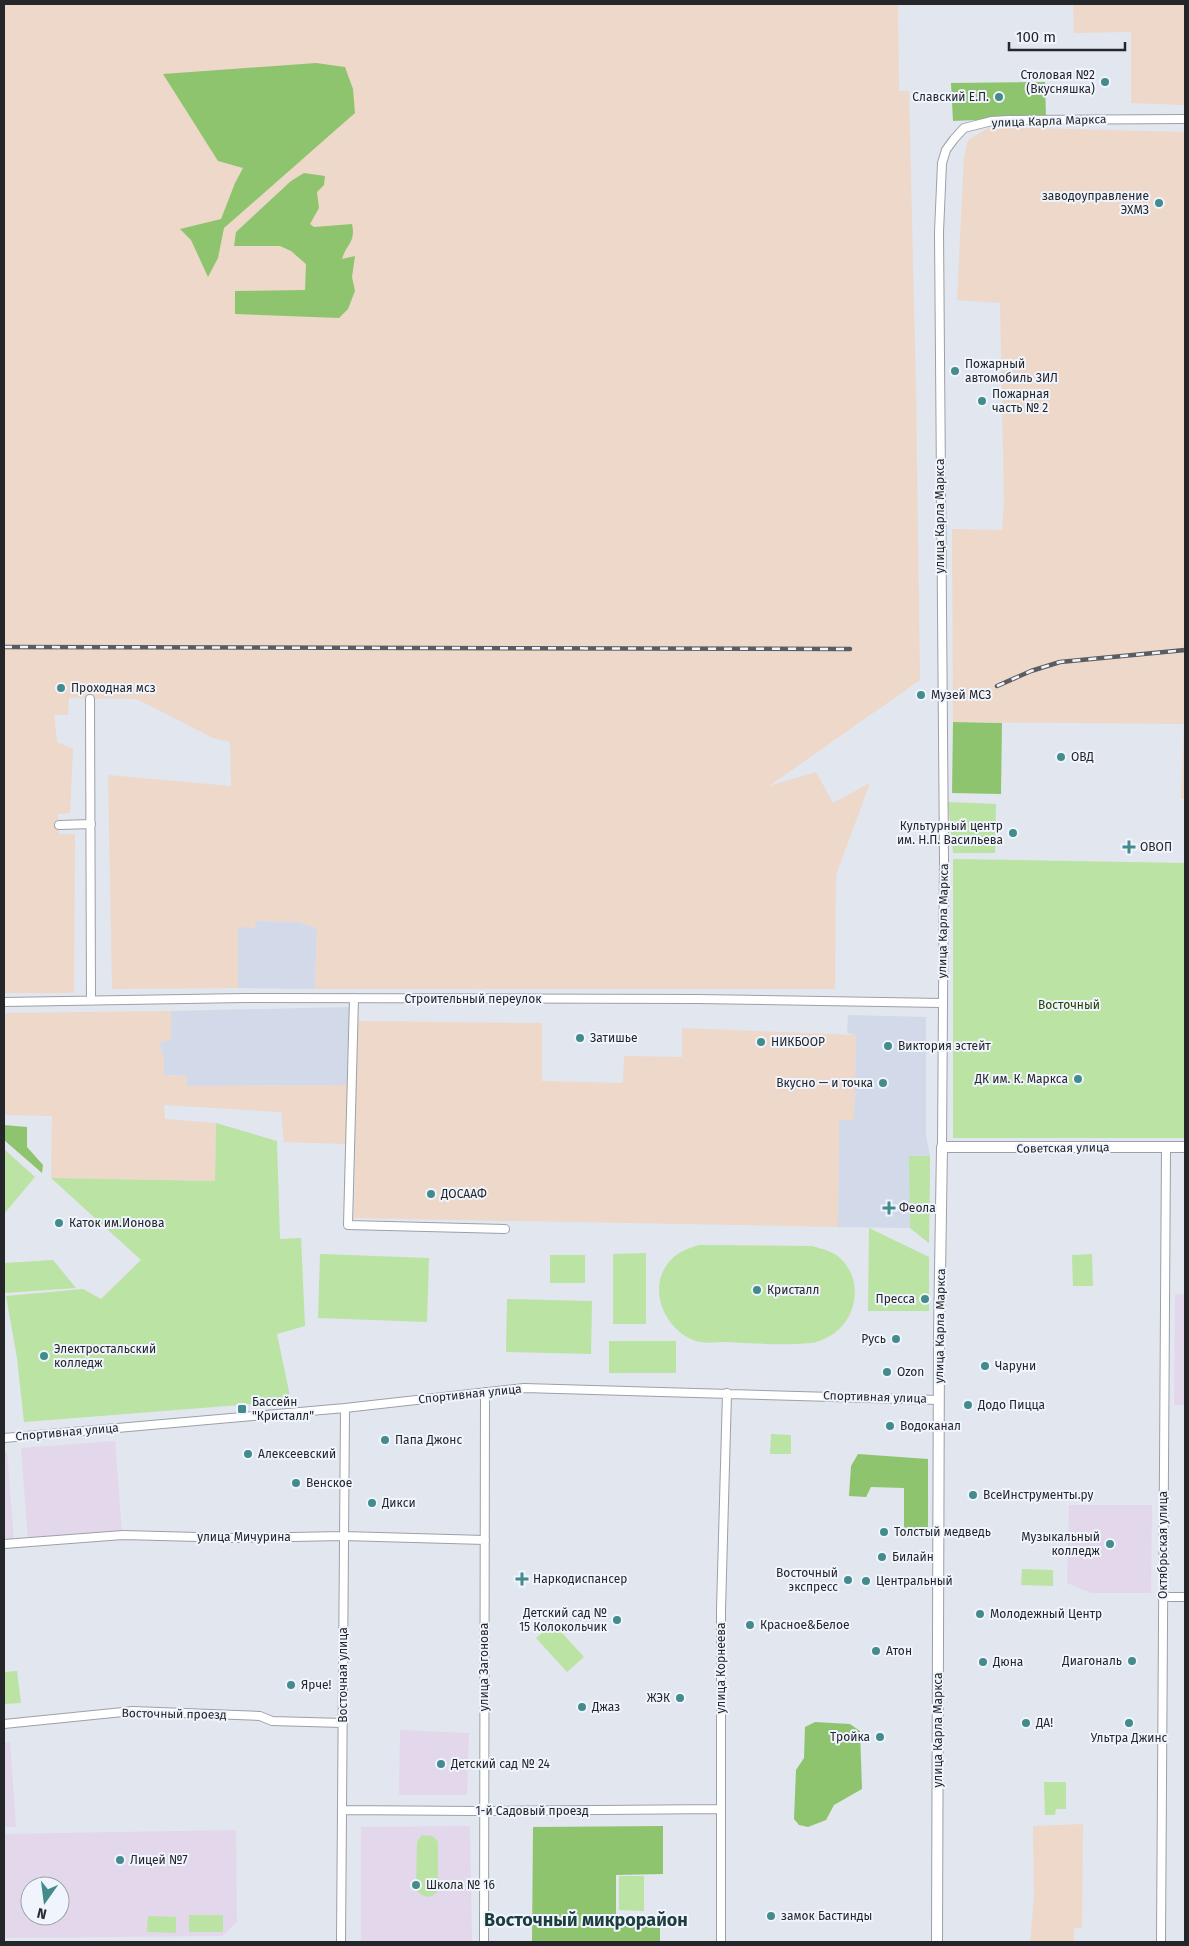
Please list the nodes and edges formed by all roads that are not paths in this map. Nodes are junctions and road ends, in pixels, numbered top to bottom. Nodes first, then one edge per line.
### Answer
1 (1185, 119) edge
2 (90, 699) dead end
3 (91, 824) junction
4 (59, 825) dead end
5 (354, 998) junction
6 (91, 1000) junction
7 (4, 1002) edge
8 (942, 1003) junction
9 (942, 1147) junction
10 (1166, 1147) junction
11 (1185, 1147) edge
12 (506, 1229) dead end
13 (484, 1392) junction
14 (727, 1393) junction
15 (939, 1400) junction
16 (345, 1408) junction
17 (4, 1438) edge
18 (343, 1536) junction
19 (485, 1540) junction
20 (4, 1544) edge
21 (1162, 1597) junction
22 (1185, 1597) edge
23 (343, 1723) junction
24 (4, 1724) edge
25 (721, 1809) junction
26 (342, 1810) junction
27 (484, 1811) junction
28 (341, 1942) edge
29 (484, 1942) edge
30 (720, 1942) edge
31 (937, 1942) edge
32 (1160, 1942) edge

1 - 8 street, улица Карла Маркса
2 - 3 street
3 - 4 street
3 - 6 street
5 - 6 street, Строительный переулок
5 - 8 street, Строительный переулок
5 - 12 street
6 - 7 street, Строительный переулок
8 - 9 street, улица Карла Маркса
9 - 10 main road, Советская улица
9 - 15 main road, улица Карла Маркса
10 - 11 main road, Советская улица
10 - 21 street, Октябрьская улица
13 - 14 street, Спортивная улица
13 - 16 street, Спортивная улица
13 - 19 street, улица Загонова
14 - 15 street, Спортивная улица
14 - 25 street, улица Корнеева
15 - 31 main road, улица Карла Маркса
16 - 17 street, Спортивная улица
16 - 18 street, Восточная улица
18 - 19 street, улица Мичурина
18 - 20 street, улица Мичурина
18 - 23 street, Восточная улица
19 - 27 street, улица Загонова
21 - 22 street
21 - 32 street, Октябрьская улица
23 - 24 street, Восточный проезд
23 - 26 street, Восточная улица
25 - 27 street, 1-й Садовый проезд
25 - 30 street, улица Корнеева
26 - 27 street, 1-й Садовый проезд
26 - 28 street, Восточная улица
27 - 29 street, улица Загонова

